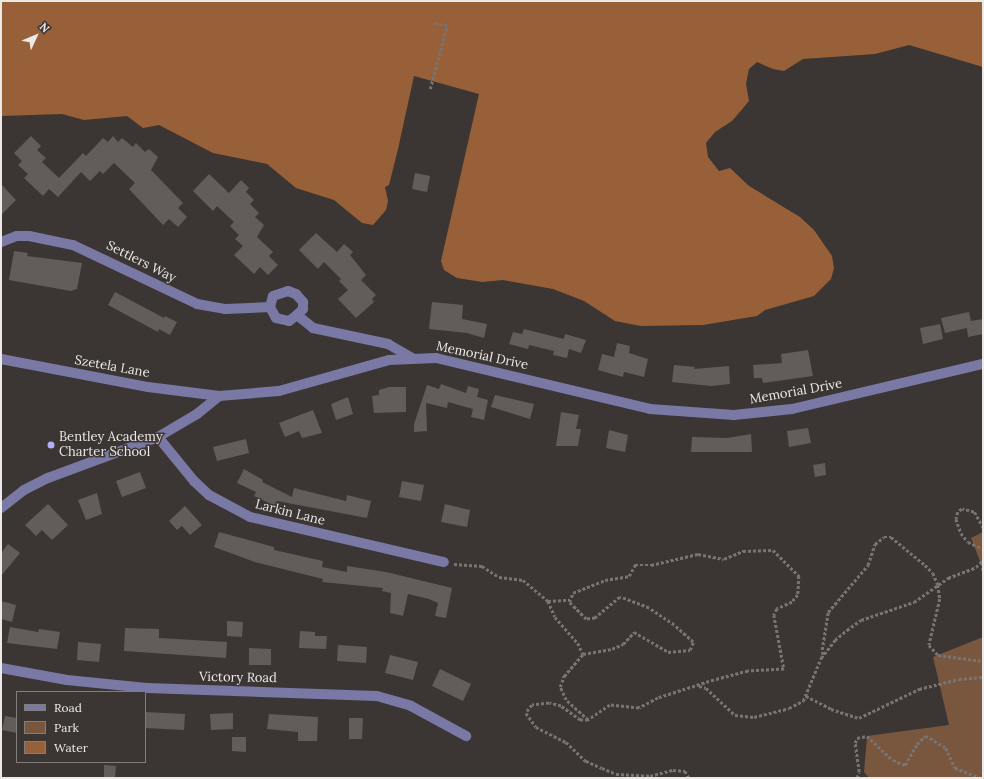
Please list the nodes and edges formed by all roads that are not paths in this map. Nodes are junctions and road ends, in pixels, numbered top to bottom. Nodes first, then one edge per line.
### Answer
1 (1, 242) edge
2 (270, 307) junction
3 (297, 315) junction
4 (412, 358) junction
5 (1, 359) edge
6 (983, 364) edge
7 (219, 396) junction
8 (158, 437) junction
9 (1, 508) edge
10 (444, 562) road end
11 (1, 668) edge
12 (466, 736) dead end

1 - 2 street, Settlers Way
2 - 3 street
2 - 3 street
3 - 4 street
4 - 6 street, Memorial Drive
4 - 7 street, Memorial Drive
5 - 7 street, Szetela Lane
7 - 8 street
8 - 9 street
8 - 10 street, Larkin Lane
11 - 12 street, Victory Road

